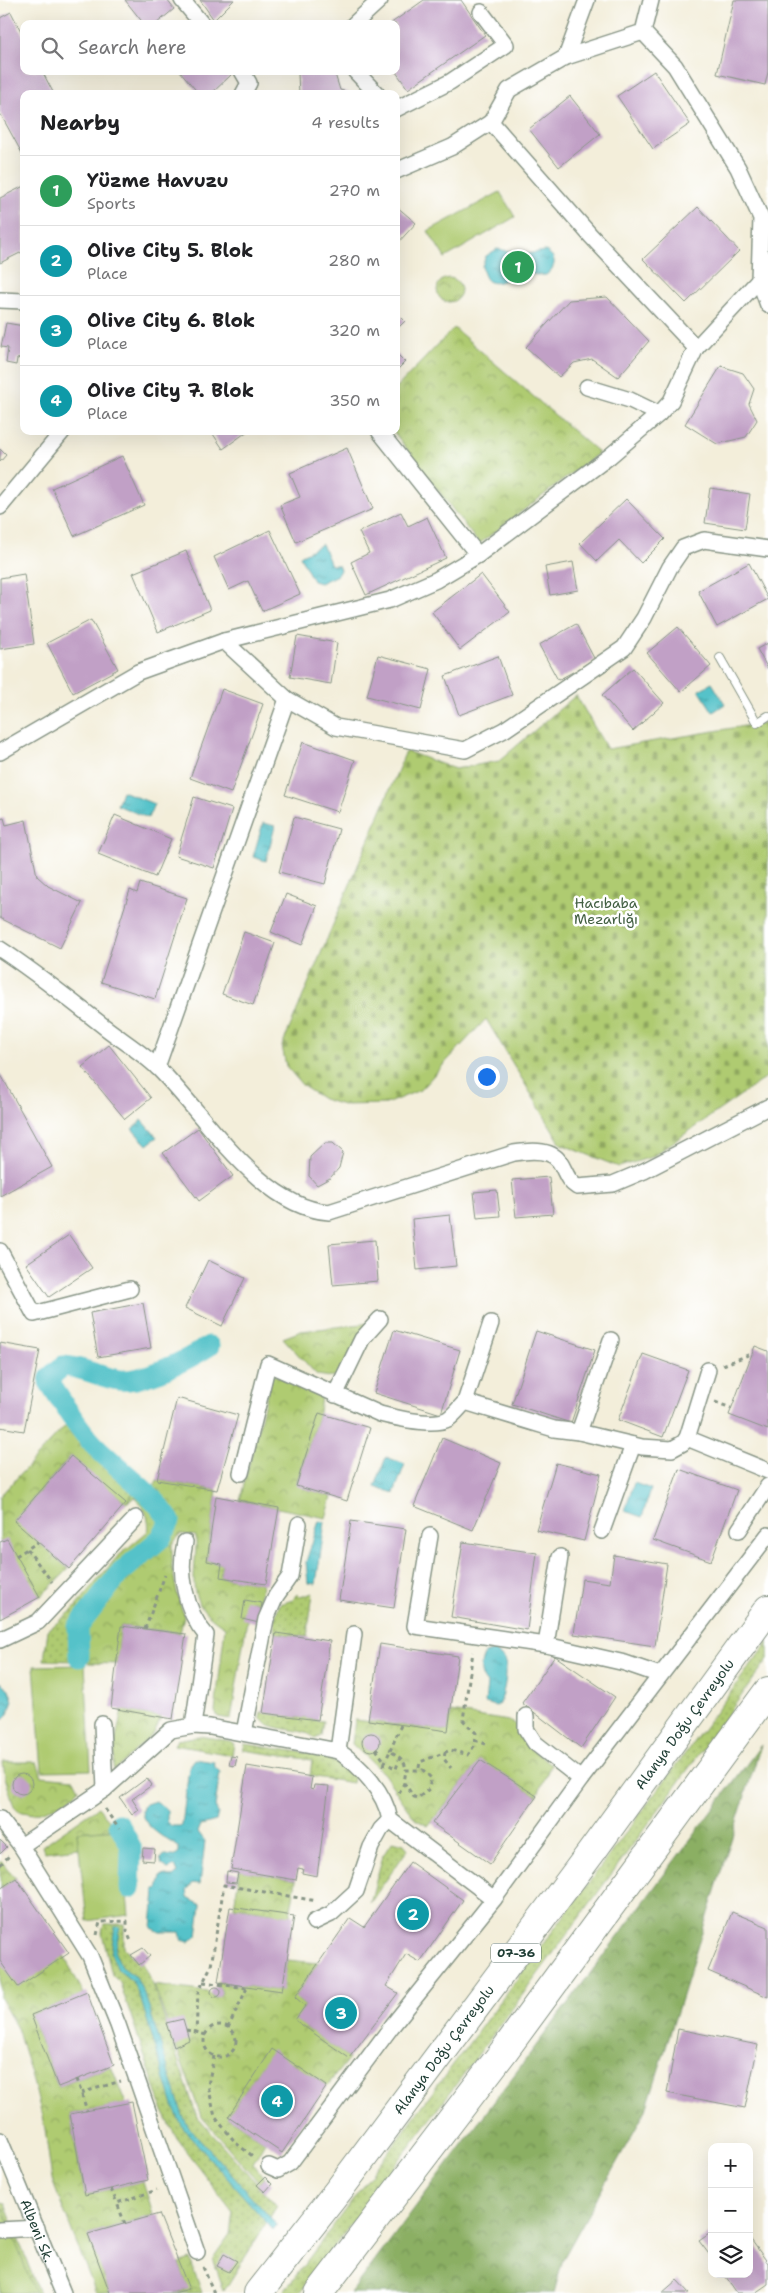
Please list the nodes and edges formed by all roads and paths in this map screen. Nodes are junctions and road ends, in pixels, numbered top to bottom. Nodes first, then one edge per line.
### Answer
1 (182, 0) edge
2 (380, 0) edge
3 (587, 0) edge
4 (651, 0) edge
5 (481, 12) dead end
6 (199, 20) edge
7 (358, 20) edge
8 (643, 32) junction
9 (566, 57) junction
10 (244, 75) edge
11 (359, 75) edge
12 (245, 90) edge
13 (372, 90) edge
14 (400, 107) edge
15 (491, 122) junction
16 (400, 169) edge
17 (768, 259) edge
18 (759, 280) junction
19 (0, 300) edge
20 (20, 301) edge
21 (768, 305) edge
22 (696, 348) junction
23 (587, 387) dead end
24 (659, 414) junction
25 (59, 435) edge
26 (382, 435) edge
27 (0, 507) edge
28 (768, 549) edge
29 (478, 555) junction
30 (224, 641) junction
31 (720, 658) dead end
32 (287, 699) junction
33 (768, 716) edge
34 (0, 752) edge
35 (0, 949) edge
36 (157, 1067) junction
37 (768, 1107) edge
38 (0, 1251) edge
39 (130, 1289) dead end
40 (380, 1319) dead end
41 (491, 1324) dead end
42 (612, 1340) dead end
43 (753, 1353) dead end
44 (708, 1370) joint
45 (335, 1395) junction
46 (465, 1402) junction
47 (579, 1432) junction
48 (687, 1438) junction
49 (633, 1445) junction
50 (768, 1471) edge
51 (240, 1473) dead end
52 (768, 1486) edge
53 (136, 1518) dead end
54 (299, 1524) dead end
55 (739, 1530) dead end
56 (602, 1531) dead end
57 (768, 1534) edge
58 (430, 1536) dead end
59 (38, 1542) dead end
60 (185, 1542) dead end
61 (27, 1549) junction
62 (16, 1556) dead end
63 (560, 1557) dead end
64 (181, 1559) junction
65 (63, 1597) junction
66 (768, 1609) edge
67 (145, 1629) dead end
68 (354, 1634) dead end
69 (475, 1636) junction
70 (0, 1640) edge
71 (546, 1645) junction
72 (660, 1675) junction
73 (768, 1691) edge
74 (526, 1716) dead end
75 (102, 1724) dead end
76 (401, 1725) dead end
77 (193, 1726) junction
78 (244, 1733) junction
79 (475, 1740) junction
80 (486, 1744) dead end
81 (338, 1751) junction
82 (390, 1751) junction
83 (445, 1751) junction
84 (400, 1757) junction
85 (418, 1768) junction
86 (451, 1768) dead end
87 (406, 1770) junction
88 (581, 1779) junction
89 (404, 1783) junction
90 (100, 1792) junction
91 (389, 1814) junction
92 (0, 1819) edge
93 (119, 1829) dead end
94 (21, 1846) junction
95 (494, 1899) junction
96 (340, 1905) junction
97 (100, 1922) dead end
98 (314, 1922) dead end
99 (131, 1941) dead end
100 (203, 1982) junction
101 (228, 2028) junction
102 (186, 2030) dead end
103 (196, 2032) junction
104 (206, 2035) junction
105 (214, 2056) junction
106 (136, 2077) junction
107 (77, 2079) dead end
108 (81, 2094) junction
109 (87, 2111) dead end
110 (0, 2140) edge
111 (269, 2166) joint
112 (172, 2185) junction
113 (111, 2189) dead end
114 (116, 2203) junction
115 (125, 2224) dead end
116 (37, 2228) junction
117 (0, 2230) edge
118 (197, 2252) joint
119 (63, 2293) edge
120 (214, 2293) edge
121 (258, 2293) edge
122 (318, 2293) edge

1 - 6 street
2 - 7 street
3 - 9 street
4 - 8 street
5 - 14 street
8 - 9 street
8 - 18 street
9 - 15 street
10 - 12 street
11 - 13 street
15 - 16 street
15 - 22 street
17 - 18 street
18 - 21 street
18 - 22 street
19 - 20 street
22 - 24 street
23 - 24 street
24 - 29 street
25 - 27 street
26 - 29 street
28 - 32 street
29 - 30 street
30 - 32 street
30 - 34 street
31 - 33 lane
32 - 36 street
35 - 36 street
36 - 37 street
38 - 39 street
40 - 45 street
41 - 46 street
42 - 47 street
43 - 44 path
44 - 48 street
45 - 46 street
45 - 51 street
46 - 47 street
47 - 49 street
48 - 49 street
48 - 50 street
49 - 56 street
52 - 55 street
53 - 65 street
54 - 78 street
57 - 72 street
58 - 69 street
59 - 61 path
60 - 64 street
61 - 62 path
61 - 65 path
63 - 71 street
64 - 67 path
64 - 77 street
65 - 70 street
66 - 121 highway, Alanya Doğu Çevreyolu / 07-36
68 - 81 street
69 - 71 street
69 - 79 path
71 - 72 street
72 - 88 street
73 - 122 highway
74 - 88 street
75 - 90 street
76 - 82 path
77 - 78 street
77 - 90 street
78 - 81 street
79 - 80 path
79 - 83 path
81 - 91 street
82 - 84 path
82 - 84 path
83 - 85 path
83 - 86 path
84 - 87 path
85 - 87 path
85 - 89 path
87 - 89 path
88 - 95 street
89 - 91 path
90 - 93 path
90 - 94 street
91 - 95 street
91 - 96 street
92 - 94 street
94 - 106 street
95 - 111 street
96 - 98 street
96 - 100 path
97 - 99 path
100 - 101 path
100 - 103 path
101 - 104 path
101 - 105 path
102 - 103 path
103 - 104 path
104 - 105 path
105 - 111 path
106 - 108 path
106 - 112 street
107 - 108 path
108 - 109 path
110 - 116 street, Albeni Sk.
112 - 114 path
112 - 118 street
113 - 114 path
114 - 115 path
116 - 117 street
116 - 119 street, Albeni Sk.
118 - 120 path

